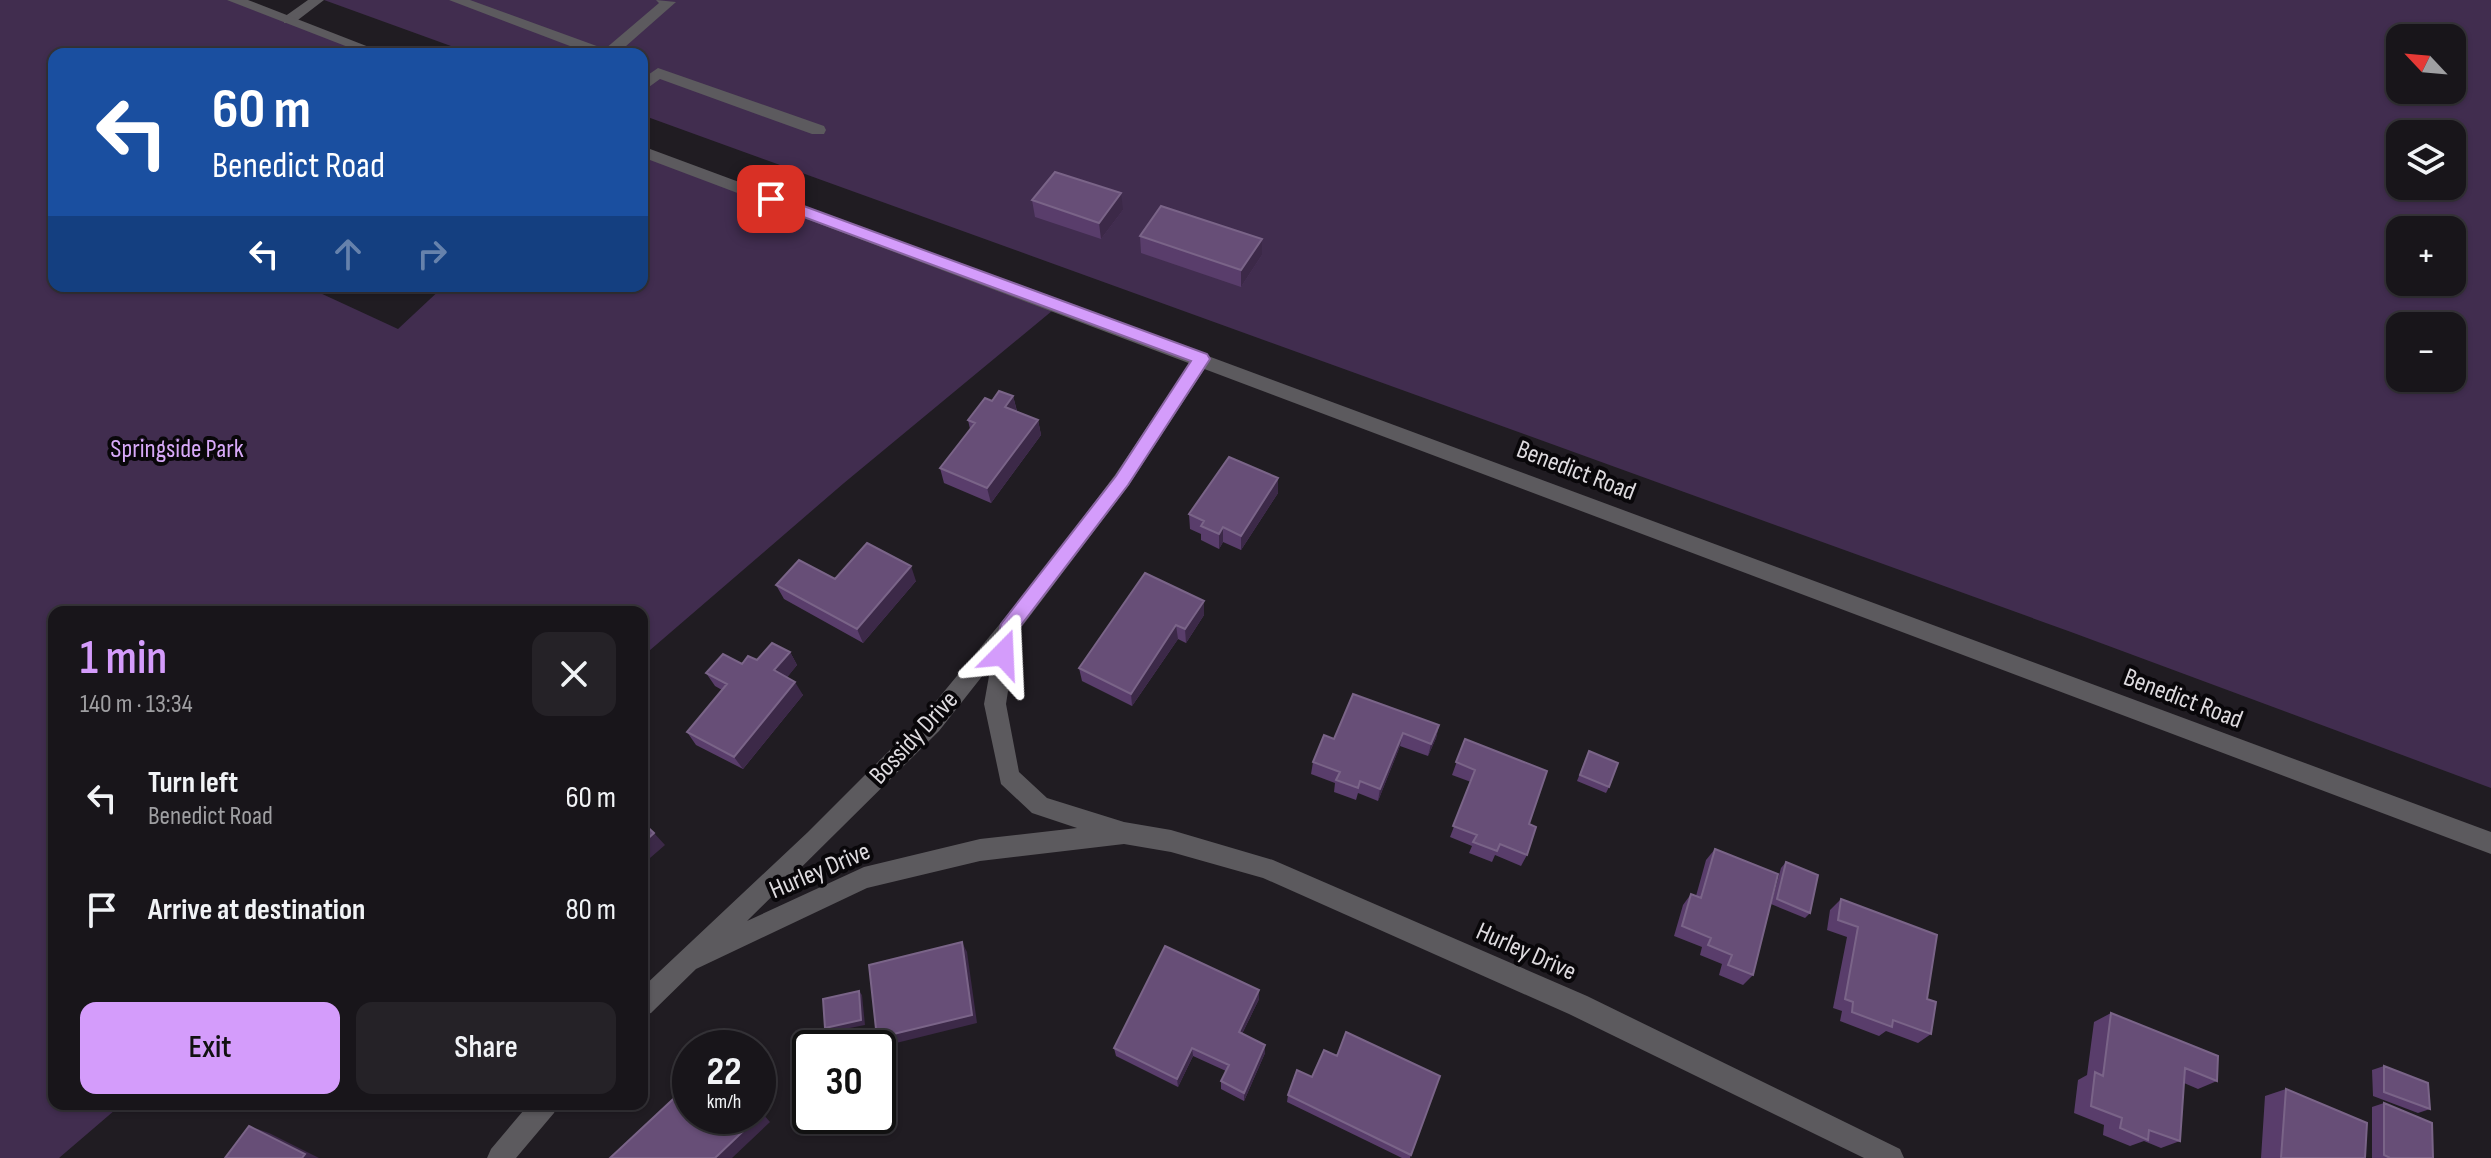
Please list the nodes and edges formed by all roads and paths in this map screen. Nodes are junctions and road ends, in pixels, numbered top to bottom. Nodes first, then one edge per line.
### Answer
1 (234, 0) edge
2 (317, 0) edge
3 (456, 0) edge
4 (663, 0) edge
5 (289, 20) junction
6 (364, 48) edge
7 (589, 48) edge
8 (613, 48) edge
9 (648, 69) edge
10 (658, 73) junction
11 (648, 82) edge
12 (818, 130) dead end
13 (648, 153) edge
14 (1202, 359) junction
15 (1008, 630) junction
16 (1124, 833) junction
17 (2491, 843) edge
18 (687, 961) junction
19 (648, 998) edge
20 (540, 1110) edge
21 (500, 1158) edge
22 (1891, 1158) edge

1 - 5 street
2 - 5 street
3 - 7 street
4 - 8 street
5 - 6 street
9 - 10 street
10 - 11 street
10 - 12 street
13 - 14 street, Benedict Road
14 - 15 street, Bossidy Drive
14 - 17 street, Benedict Road
15 - 16 street, Hurley Drive
15 - 18 street, Bossidy Drive
16 - 18 street, Hurley Drive
16 - 22 street, Hurley Drive
18 - 19 street, Bossidy Drive
20 - 21 street

